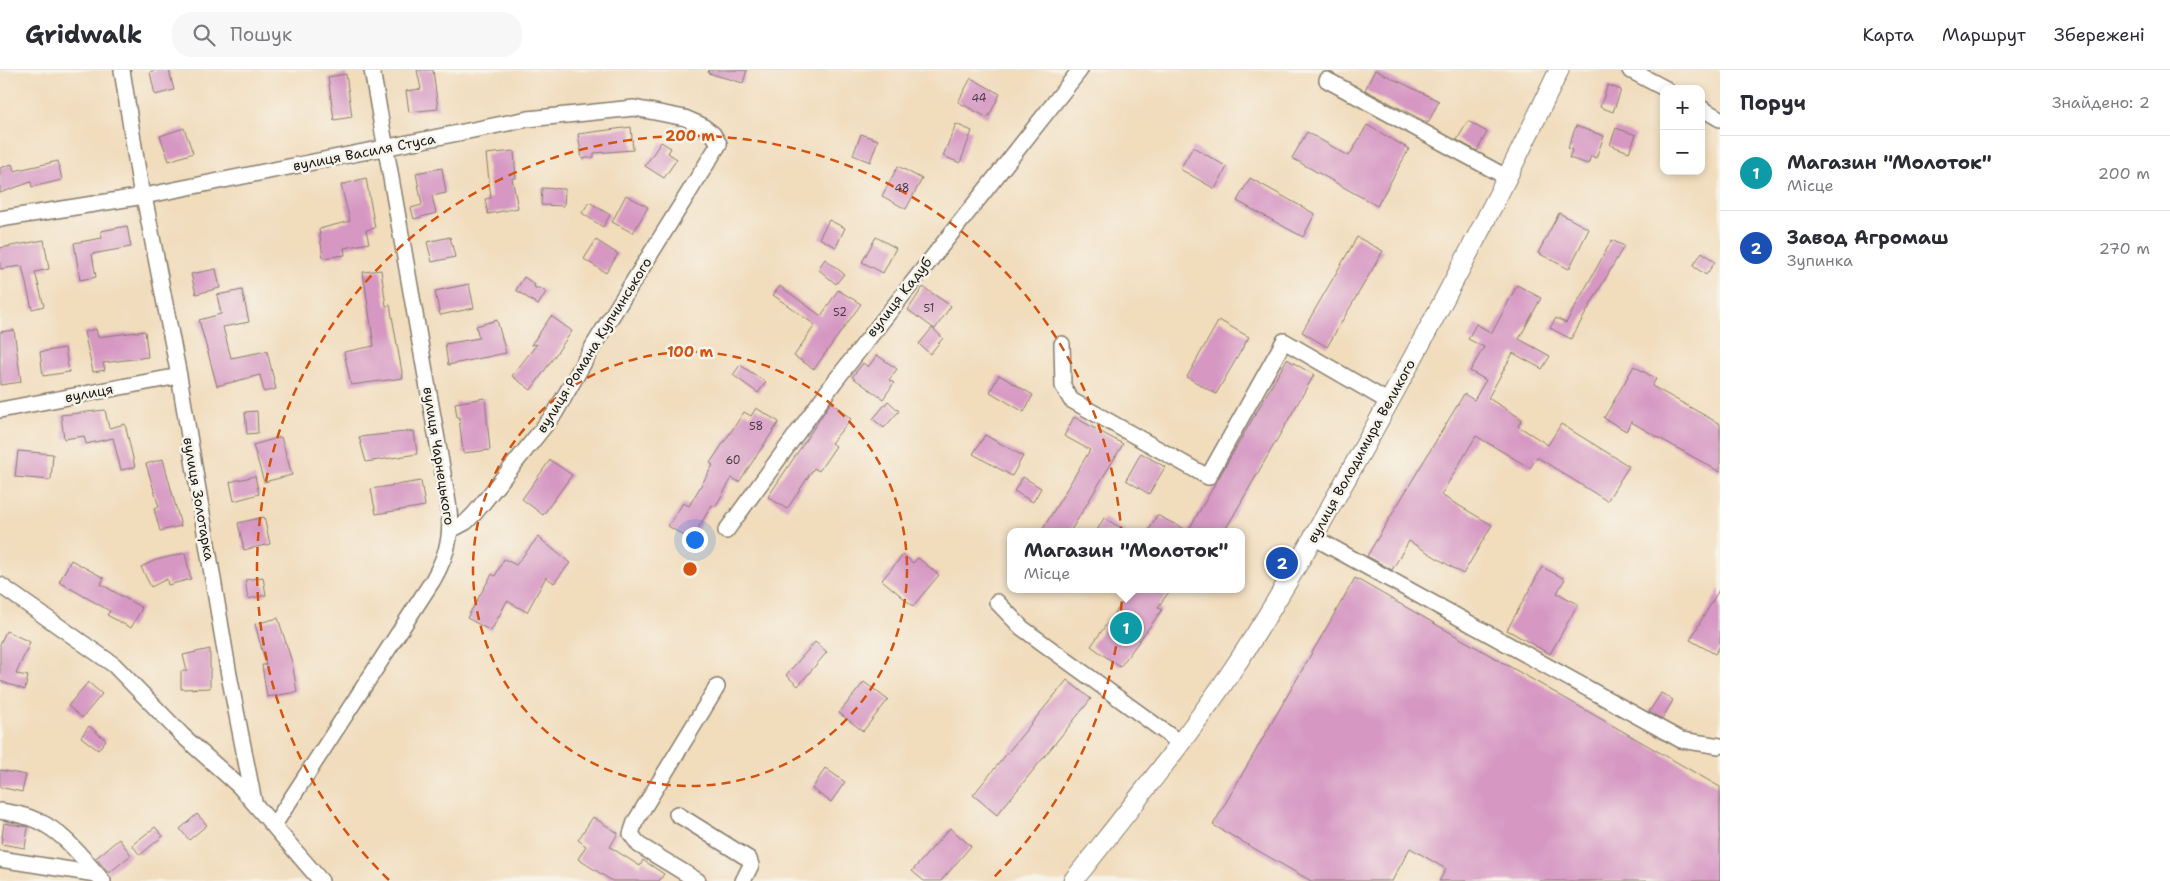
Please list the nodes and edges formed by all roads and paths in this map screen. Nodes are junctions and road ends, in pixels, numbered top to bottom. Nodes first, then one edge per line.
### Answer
1 (122, 70) edge
2 (372, 70) edge
3 (1080, 70) edge
4 (1559, 70) edge
5 (1630, 70) edge
6 (1327, 80) dead end
7 (1660, 86) edge
8 (1705, 110) edge
9 (1720, 118) edge
10 (719, 144) joint
11 (386, 148) junction
12 (1508, 178) junction
13 (143, 196) junction
14 (0, 220) edge
15 (1062, 344) dead end
16 (179, 376) junction
17 (1389, 402) junction
18 (0, 410) edge
19 (451, 530) junction
20 (726, 531) dead end
21 (1313, 538) junction
22 (0, 585) edge
23 (997, 602) dead end
24 (716, 687) dead end
25 (1180, 743) junction
26 (1720, 746) edge
27 (254, 802) junction
28 (0, 811) edge
29 (677, 814) dead end
30 (274, 825) junction
31 (0, 860) edge
32 (100, 877) edge
33 (321, 881) edge
34 (698, 881) edge
35 (743, 881) edge
36 (1072, 881) edge

1 - 13 street, вулиця Золотарка
2 - 11 street, вулиця Чарнецького
3 - 20 street, вулиця Кадуб
4 - 12 main road, вулиця Володимира Великого
5 - 7 street
6 - 12 street
8 - 9 street
10 - 11 street, вулиця Василя Стуса
10 - 19 street, вулиця Романа Купчинського
11 - 13 street, вулиця Василя Стуса
11 - 19 street, вулиця Чарнецького
12 - 17 main road, вулиця Володимира Великого
13 - 14 street, вулиця Василя Стуса
13 - 16 street, вулиця Золотарка
15 - 17 street
16 - 18 street, вулиця
16 - 27 street, вулиця Золотарка
17 - 21 main road, вулиця Володимира Великого
19 - 30 street, вулиця Чарнецького
21 - 25 main road, вулиця Володимира Великого
21 - 26 street
22 - 27 street, вулиця Золотарка
23 - 25 street
24 - 34 street
25 - 36 main road, вулиця Володимира Великого
27 - 30 street, вулиця Золотарка
28 - 32 street
29 - 35 street
30 - 33 street, вулиця Золотарка
31 - 32 street

